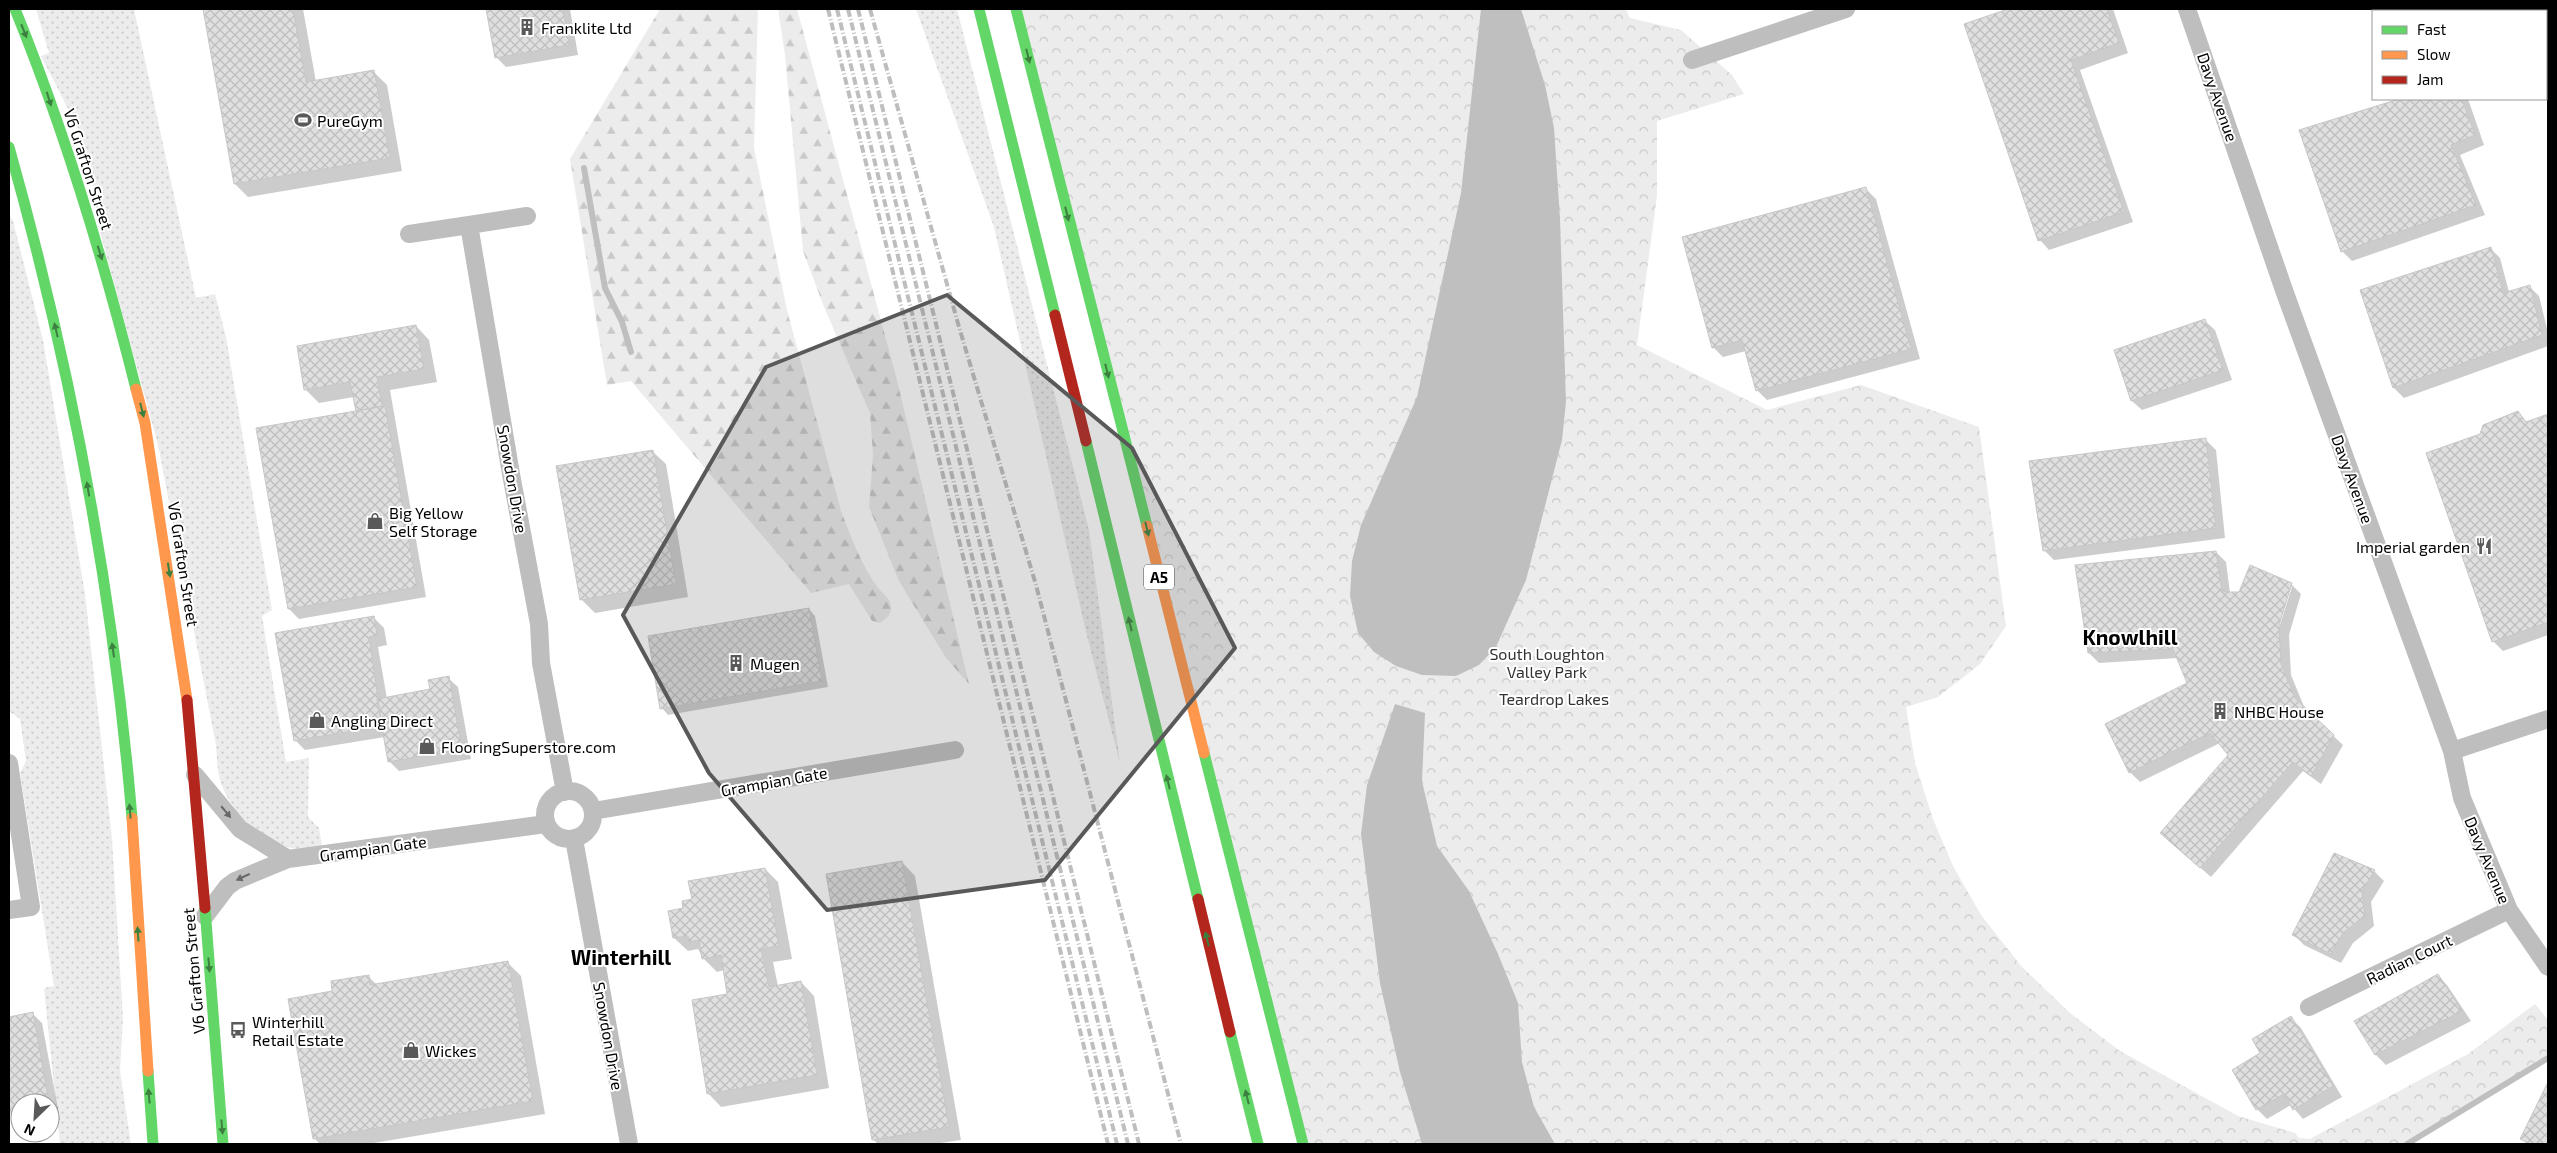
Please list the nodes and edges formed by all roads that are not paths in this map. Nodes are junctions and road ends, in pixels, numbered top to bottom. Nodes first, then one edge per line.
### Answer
1 (15, 9) edge
2 (979, 9) edge
3 (1016, 9) edge
4 (1846, 9) edge
5 (2187, 9) edge
6 (1692, 60) dead end
7 (9, 147) edge
8 (527, 216) dead end
9 (469, 225) junction
10 (409, 234) dead end
11 (2548, 719) edge
12 (955, 750) dead end
13 (2452, 751) junction
14 (9, 763) edge
15 (195, 775) junction
16 (565, 792) junction
17 (593, 811) junction
18 (546, 824) junction
19 (574, 839) junction
20 (288, 859) junction
21 (9, 910) edge
22 (2509, 910) junction
23 (205, 916) junction
24 (2548, 966) edge
25 (2309, 1007) dead end
26 (154, 1144) edge
27 (223, 1144) edge
28 (629, 1144) edge
29 (1258, 1144) edge
30 (1304, 1144) edge

1 -> 15 main road, V6 Grafton Street
29 -> 2 main road, A5
3 -> 30 main road, A5
4 - 6 street
5 - 13 street, Davy Avenue
26 -> 7 main road
8 - 9 street
9 - 10 street
9 - 16 street, Snowdon Drive
11 - 13 street
12 - 17 street, Grampian Gate
13 - 22 street, Davy Avenue
14 - 21 street
15 -> 20 street
15 - 23 main road, V6 Grafton Street
16 - 17 street
16 - 18 street
17 - 19 street
18 - 19 street
18 - 20 street, Grampian Gate
19 - 28 street, Snowdon Drive
20 -> 23 street, Grampian Gate
22 - 24 street, Davy Avenue
22 - 25 street, Radian Court
23 -> 27 main road, V6 Grafton Street

